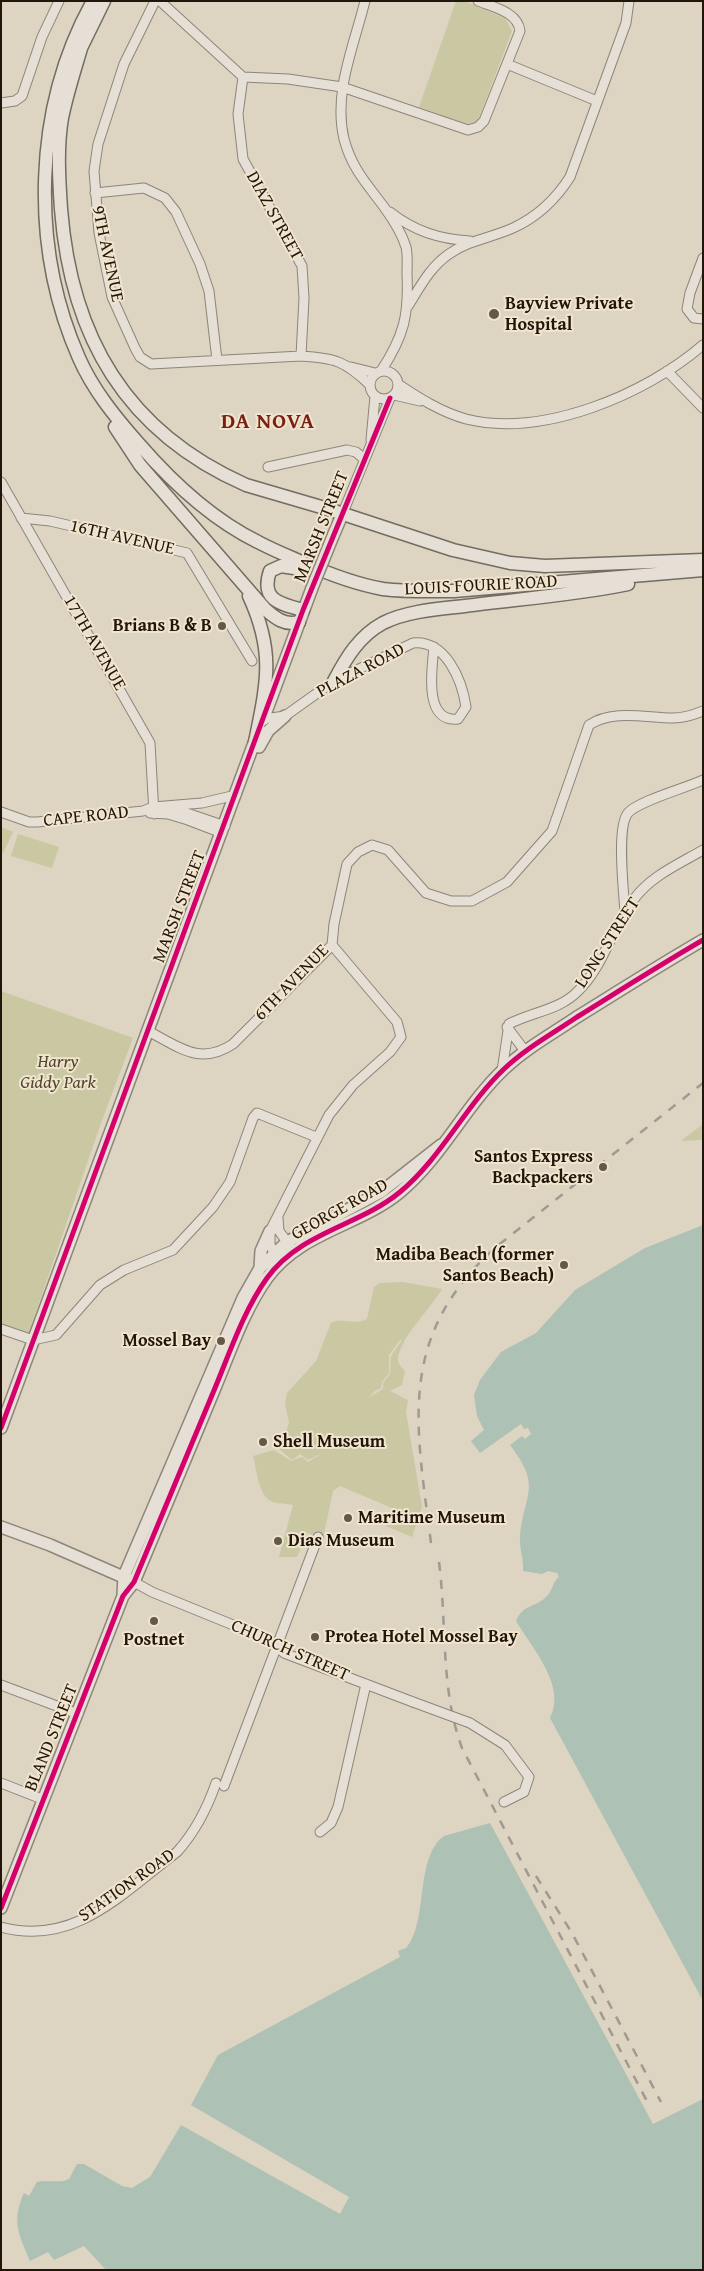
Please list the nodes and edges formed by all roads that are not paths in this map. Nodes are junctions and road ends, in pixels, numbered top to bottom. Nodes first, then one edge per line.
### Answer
1 (59, 1) edge
2 (93, 1) edge
3 (104, 1) edge
4 (155, 1) edge
5 (160, 1) edge
6 (365, 1) edge
7 (478, 1) edge
8 (629, 1) edge
9 (82, 45) junction
10 (507, 64) junction
11 (242, 77) junction
12 (342, 87) junction
13 (597, 101) junction
14 (1, 103) edge
15 (95, 193) junction
16 (384, 208) junction
17 (470, 241) junction
18 (703, 258) edge
19 (408, 306) junction
20 (703, 319) edge
21 (703, 345) edge
22 (395, 350) junction
23 (301, 356) junction
24 (80, 359) junction
25 (217, 360) junction
26 (351, 367) junction
27 (667, 371) junction
28 (378, 372) junction
29 (397, 380) junction
30 (370, 385) junction
31 (375, 396) junction
32 (392, 396) junction
33 (427, 403) junction
34 (703, 408) edge
35 (129, 433) junction
36 (371, 440) junction
37 (364, 459) junction
38 (268, 467) dead end
39 (1, 482) edge
40 (342, 515) junction
41 (21, 518) junction
42 (703, 560) edge
43 (703, 570) edge
44 (686, 571) junction
45 (338, 578) junction
46 (242, 580) junction
47 (301, 616) junction
48 (434, 646) junction
49 (252, 661) dead end
50 (334, 681) junction
51 (703, 711) edge
52 (285, 716) junction
53 (264, 719) junction
54 (255, 742) junction
55 (242, 777) junction
56 (703, 780) edge
57 (236, 795) junction
58 (167, 807) junction
59 (154, 810) junction
60 (1, 812) edge
61 (223, 830) junction
62 (703, 850) edge
63 (625, 913) junction
64 (703, 940) edge
65 (332, 945) junction
66 (507, 1027) junction
67 (148, 1031) junction
68 (524, 1051) junction
69 (502, 1070) junction
70 (316, 1137) junction
71 (278, 1215) junction
72 (270, 1231) junction
73 (290, 1247) junction
74 (277, 1257) junction
75 (260, 1268) junction
76 (1, 1329) edge
77 (33, 1340) junction
78 (1, 1428) edge
79 (1, 1527) edge
80 (318, 1538) dead end
81 (129, 1579) junction
82 (278, 1646) junction
83 (366, 1684) junction
84 (1, 1685) edge
85 (78, 1714) junction
86 (1, 1783) edge
87 (42, 1799) junction
88 (504, 1802) dead end
89 (320, 1832) dead end
90 (1, 1908) edge
91 (1, 1927) edge

1 - 14 street
2 - 24 main road, LOUIS FOURIE ROAD
3 - 9 main road, LOUIS FOURIE ROAD
4 - 15 street, 9TH AVENUE
5 - 11 street
6 - 12 street
7 - 10 street
8 - 13 street
9 - 35 main road, LOUIS FOURIE ROAD
9 - 40 main road
10 - 12 street
10 - 13 street
11 - 12 street
11 - 23 street, DIAZ STREET
12 - 16 street
13 - 17 street
15 - 25 street
15 - 25 street, 9TH AVENUE
16 - 17 street
16 - 19 street
17 - 19 street
18 - 20 street
19 - 22 street
21 - 27 street
22 - 28 street
22 - 29 street
23 - 25 street, 9TH AVENUE
23 - 26 street, 9TH AVENUE
24 - 35 main road, LOUIS FOURIE ROAD
24 - 46 main road
26 - 28 street, 9TH AVENUE
26 - 30 street, 9TH AVENUE
27 - 33 street
27 - 34 street
28 - 29 street
28 - 30 street
29 - 32 street
29 - 33 street
30 - 31 street
31 - 32 street
31 - 36 street, MARSH STREET
32 - 33 street
32 - 36 street, MARSH STREET
35 - 45 main road, LOUIS FOURIE ROAD
36 - 37 street, MARSH STREET
37 - 38 street
37 - 40 street, MARSH STREET
39 - 41 street, 17TH AVENUE
40 - 42 main road
40 - 47 street, MARSH STREET, bridge
41 - 49 street, 16TH AVENUE
41 - 59 street, 17TH AVENUE
43 - 44 main road, LOUIS FOURIE ROAD
44 - 45 main road, LOUIS FOURIE ROAD
44 - 50 main road
45 - 47 main road
46 - 47 main road
46 - 54 main road
47 - 53 street, MARSH STREET
48 - 48 street, PLAZA ROAD
48 - 50 street, PLAZA ROAD
50 - 52 street, PLAZA ROAD
51 - 65 street, 6TH AVENUE
52 - 53 street, PLAZA ROAD
52 - 55 street
53 - 54 street, MARSH STREET
54 - 55 street, MARSH STREET
55 - 57 street, MARSH STREET
56 - 63 street
57 - 58 street, CAPE ROAD
57 - 61 street, MARSH STREET
58 - 59 street, CAPE ROAD
58 - 61 street, CAPE ROAD
59 - 60 street, CAPE ROAD
59 - 61 street, CAPE ROAD
61 - 67 street, MARSH STREET
62 - 63 street, LONG STREET
63 - 66 street, LONG STREET
64 - 68 street, GEORGE ROAD
65 - 67 street, 6TH AVENUE
65 - 70 street
66 - 68 street
66 - 69 street
67 - 77 street, MARSH STREET
68 - 69 street, GEORGE ROAD
69 - 73 street, GEORGE ROAD
70 - 71 street
70 - 77 street
71 - 72 street
71 - 73 street
72 - 74 street
72 - 75 street
73 - 74 street, GEORGE ROAD
74 - 75 street, GEORGE ROAD
74 - 81 street, GEORGE ROAD
75 - 81 street, GEORGE ROAD
76 - 77 street
77 - 78 street, MARSH STREET
79 - 81 street, CHURCH STREET
80 - 82 street, STATION ROAD
81 - 82 street, CHURCH STREET
81 - 85 street, BLAND STREET
82 - 83 street, CHURCH STREET
82 - 91 street, STATION ROAD
83 - 88 street, CHURCH STREET, bridge
83 - 89 street
84 - 85 street
85 - 87 street, BLAND STREET
86 - 87 street
87 - 90 street, BLAND STREET

